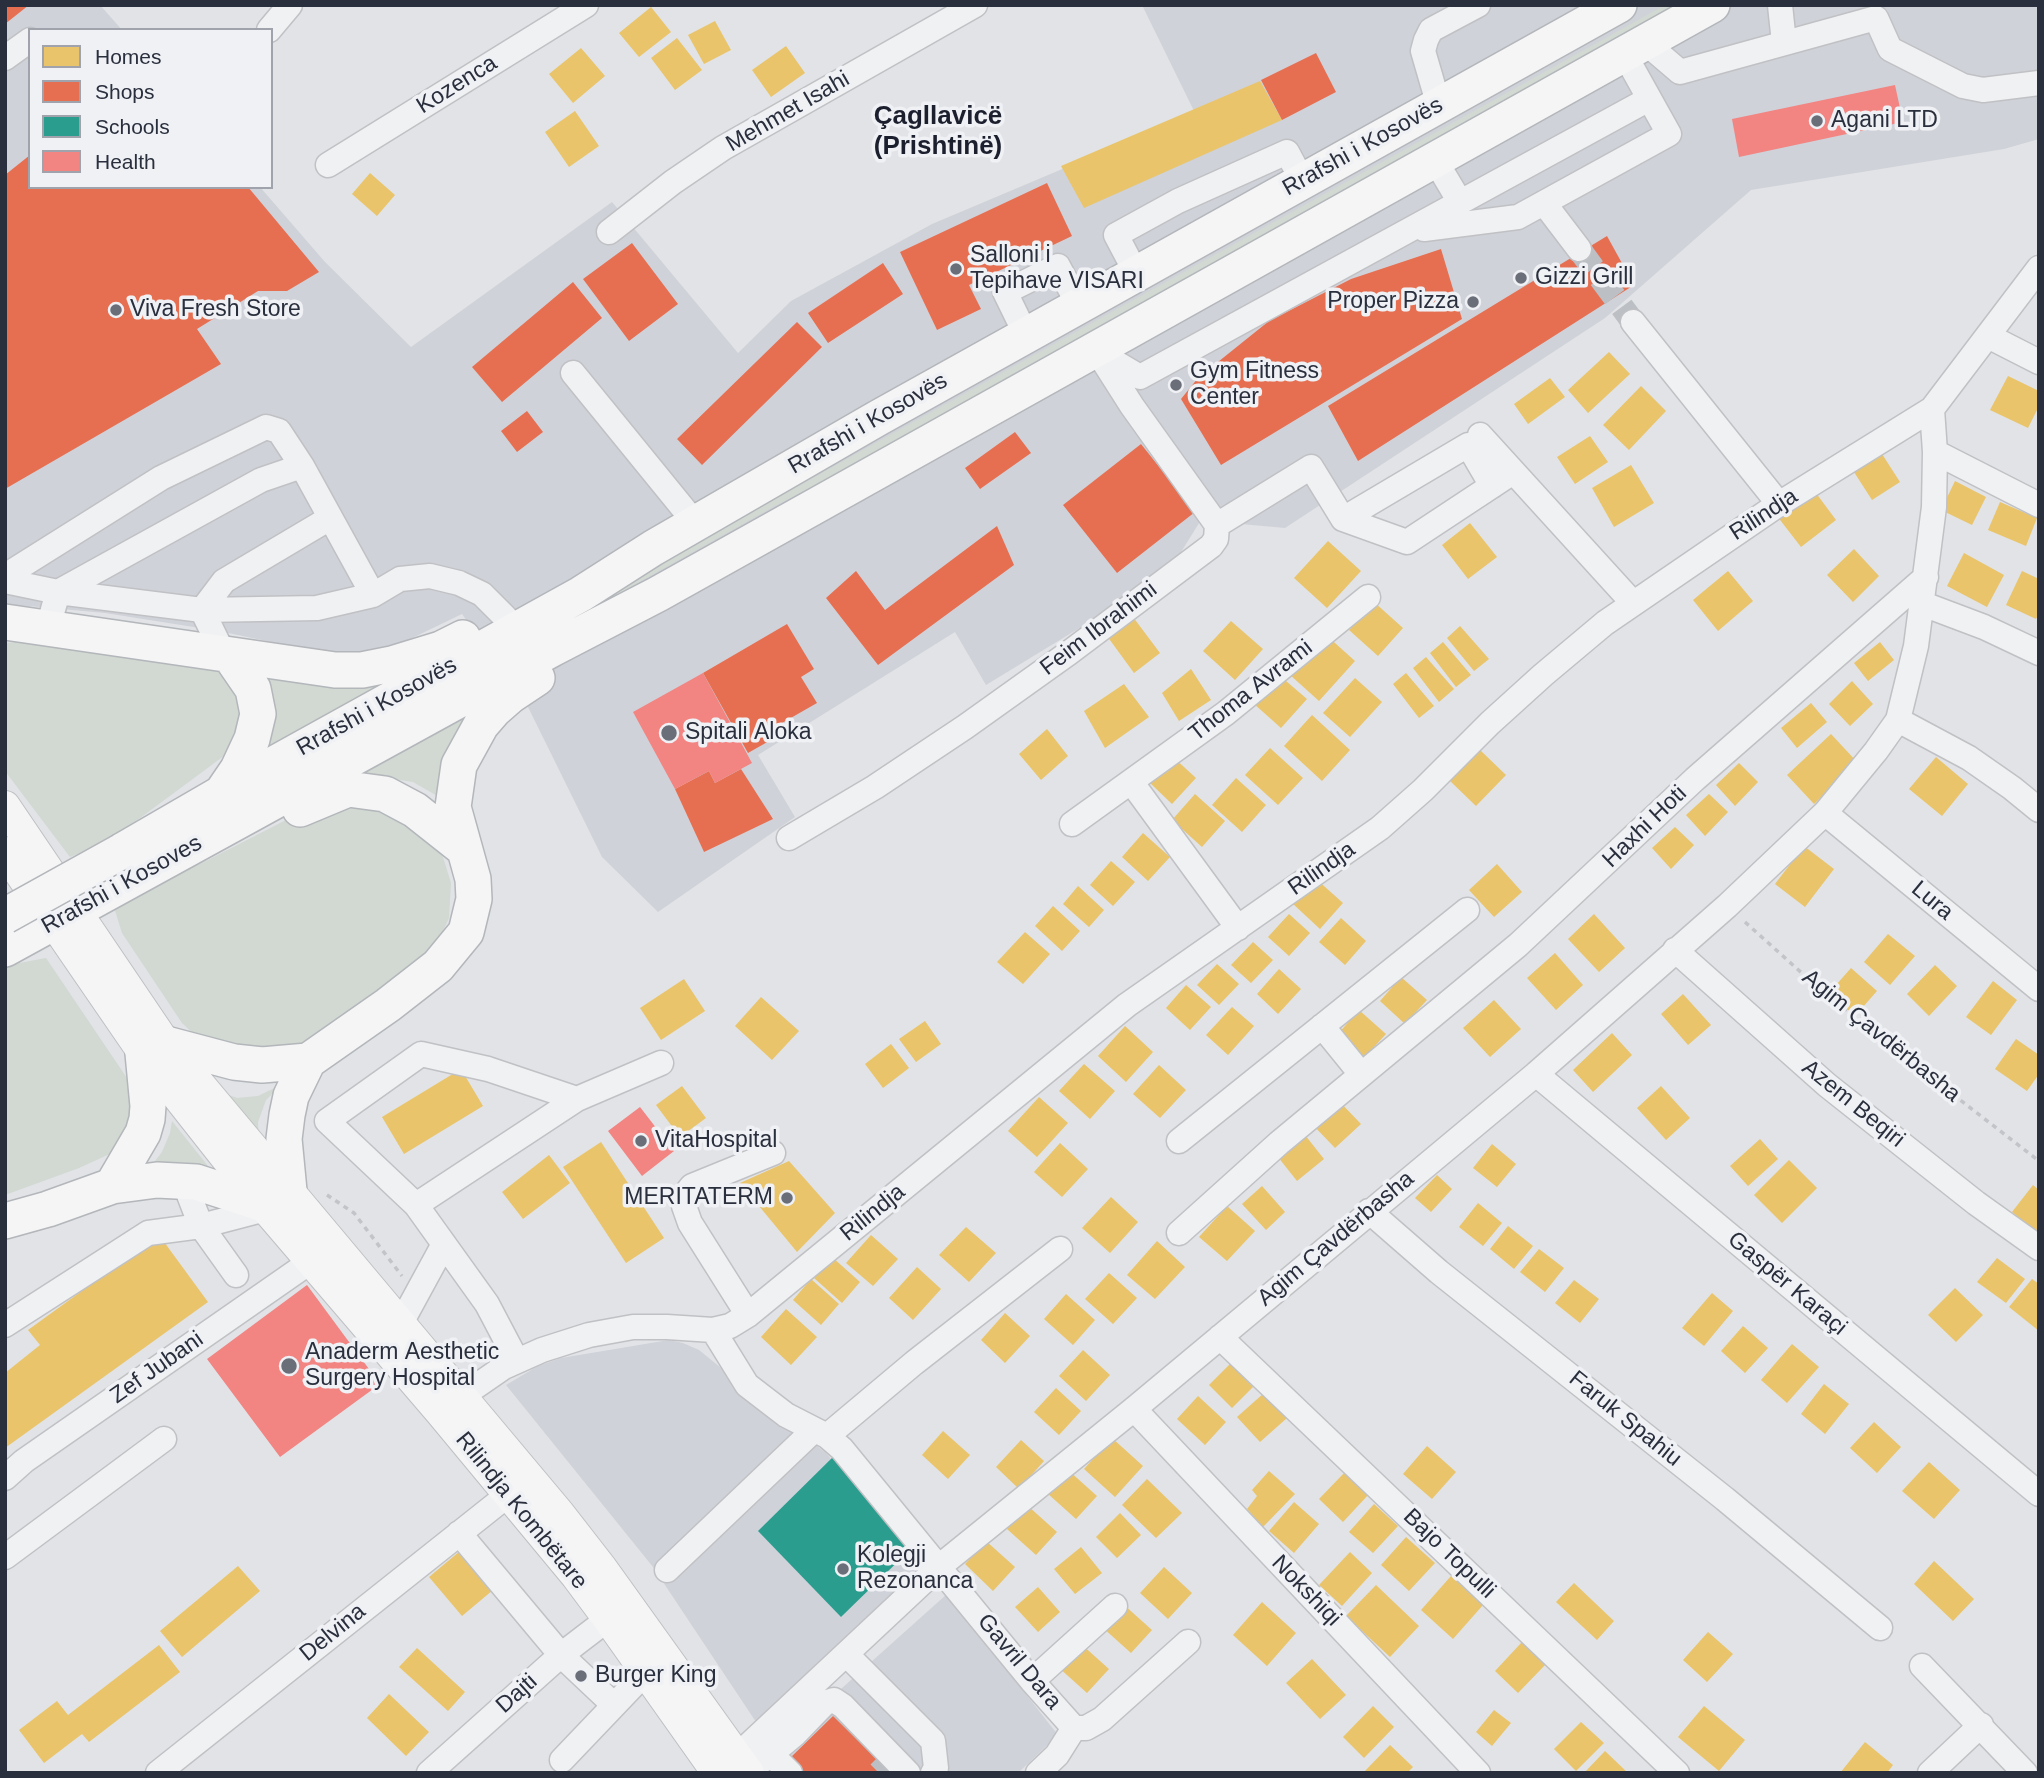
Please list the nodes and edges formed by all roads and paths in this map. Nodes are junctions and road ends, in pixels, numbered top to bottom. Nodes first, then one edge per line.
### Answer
1 (290, 5) edge
2 (586, 5) edge
3 (975, 5) edge
4 (1478, 5) edge
5 (1619, 5) edge
6 (1712, 5) edge
7 (1780, 5) edge
8 (271, 28) edge
9 (28, 41) edge
10 (1784, 43) junction
11 (1635, 49) junction
12 (5, 58) edge
13 (2039, 83) edge
14 (1649, 99) junction
15 (1438, 106) junction
16 (1435, 160) junction
17 (328, 165) dead end
18 (1460, 202) junction
19 (1544, 203) junction
20 (1409, 230) junction
21 (609, 232) dead end
22 (1579, 249) tunnel mouth
23 (2039, 268) edge
24 (1079, 306) junction
25 (1633, 322) tunnel mouth
26 (1026, 335) junction
27 (1988, 336) junction
28 (1097, 351) junction
29 (2039, 362) edge
30 (573, 373) dead end
31 (1932, 409) junction
32 (1480, 435) dead end
33 (1935, 452) junction
34 (302, 466) junction
35 (1513, 472) junction
36 (1492, 486) junction
37 (1779, 504) junction
38 (2039, 505) edge
39 (330, 518) junction
40 (1343, 519) junction
41 (696, 524) junction
42 (1217, 525) junction
43 (653, 548) junction
44 (1926, 577) junction
45 (5, 579) edge
46 (58, 592) junction
47 (373, 594) junction
48 (658, 594) junction
49 (1368, 597) dead end
50 (1633, 603) junction
51 (1923, 604) junction
52 (202, 610) junction
53 (505, 617) junction
54 (18, 626) edge
55 (2039, 653) edge
56 (228, 656) junction
57 (1898, 720) junction
58 (1132, 783) junction
59 (5, 806) edge
60 (230, 806) junction
61 (2039, 810) edge
62 (1825, 813) junction
63 (1072, 824) dead end
64 (789, 838) dead end
65 (463, 848) junction
66 (122, 851) joint
67 (5, 852) edge
68 (1727, 906) junction
69 (1467, 910) dead end
70 (5, 916) edge
71 (65, 916) junction
72 (1238, 928) junction
73 (5, 949) edge
74 (1675, 950) junction
75 (2039, 989) edge
76 (1322, 1026) junction
77 (154, 1048) junction
78 (308, 1061) junction
79 (661, 1063) dead end
80 (1361, 1074) junction
81 (1536, 1074) junction
82 (577, 1099) junction
83 (1179, 1141) dead end
84 (772, 1153) dead end
85 (2039, 1161) edge
86 (191, 1181) junction
87 (112, 1186) junction
88 (284, 1198) junction
89 (416, 1205) junction
90 (1369, 1211) junction
91 (5, 1221) edge
92 (201, 1226) junction
93 (1179, 1233) dead end
94 (444, 1244) junction
95 (1060, 1248) dead end
96 (2039, 1248) edge
97 (310, 1262) junction
98 (236, 1275) dead end
99 (408, 1310) junction
100 (748, 1315) junction
101 (5, 1325) edge
102 (713, 1331) junction
103 (1220, 1336) junction
104 (517, 1361) junction
105 (462, 1396) junction
106 (1133, 1409) junction
107 (820, 1433) junction
108 (164, 1439) dead end
109 (5, 1478) edge
110 (509, 1494) junction
111 (2039, 1494) edge
112 (459, 1533) junction
113 (5, 1557) edge
114 (940, 1566) junction
115 (667, 1570) dead end
116 (1115, 1606) dead end
117 (608, 1619) junction
118 (1880, 1628) dead end
119 (1188, 1642) dead end
120 (846, 1654) junction
121 (561, 1655) junction
122 (1922, 1666) dead end
123 (646, 1672) junction
124 (1032, 1681) junction
125 (614, 1705) junction
126 (1981, 1725) junction
127 (1074, 1728) junction
128 (562, 1760) dead end
129 (745, 1765) edge
130 (896, 1767) edge
131 (159, 1773) edge
132 (429, 1773) edge
133 (789, 1773) edge
134 (933, 1773) edge
135 (1038, 1773) edge
136 (1478, 1773) edge
137 (1676, 1773) edge
138 (1930, 1773) edge
139 (2025, 1773) edge

1 - 8 street
2 - 17 street, Kozenca
3 - 21 street, Mehmet Isahi
4 - 15 street
5 - 15 highway, Rrafshi i Kosovës
6 - 11 highway, Rrafshi i Kosovës
7 - 10 street
9 - 12 street
10 - 11 street
10 - 13 street
11 - 14 street
11 - 16 highway, Rrafshi i Kosovës
14 - 18 street
14 - 19 street
15 - 24 highway, Rrafshi i Kosovës
16 - 18 street
16 - 28 highway, Rrafshi i Kosovës
18 - 20 street
19 - 20 street
19 - 22 street
20 - 28 street
23 - 27 street
24 - 26 highway, Rrafshi i Kosovës
24 - 26 street
25 - 37 street
26 - 41 highway, Rrafshi i Kosovës
27 - 29 street
27 - 31 street
28 - 42 street
28 - 48 highway, Rrafshi i Kosovës
30 - 41 street
31 - 33 street, Agim Çavdërbasha
31 - 37 street, Rilindja
32 - 35 street
33 - 38 street
33 - 44 street, Agim Çavdërbasha
34 - 39 street
34 - 45 street
34 - 46 street
35 - 36 street
35 - 50 street
36 - 40 street
36 - 40 street
37 - 50 street, Rilindja
39 - 47 street
39 - 52 street
40 - 42 street
41 - 43 highway, Rrafshi i Kosovës
42 - 64 street, Feim Ibrahimi
43 - 53 highway
43 - 60 highway, Rrafshi i Kosovës
44 - 51 street, Agim Çavdërbasha
44 - 80 street, Haxhi Hoti
45 - 46 street
46 - 52 street
46 - 54 street
47 - 52 street
47 - 53 street
48 - 60 highway, Rrafshi i Kosovës
48 - 65 highway
49 - 58 street, Thoma Avrami
50 - 72 street, Rilindja
51 - 55 street
51 - 57 street, Agim Çavdërbasha
52 - 56 street
53 - 56 highway
54 - 56 highway
56 - 60 highway
57 - 61 street
57 - 62 street, Agim Çavdërbasha
58 - 63 street, Thoma Avrami
58 - 72 street
59 - 71 main road
60 - 65 highway
60 - 66 highway, Rrafshi i Kosovës
60 - 71 highway, Rrafshi i Kosoves
62 - 68 street, Agim Çavdërbasha
62 - 75 street, Lura
65 - 78 highway
66 - 70 highway, Rrafshi i Kosoves, bridge
67 - 71 main road
68 - 74 street, Agim Çavdërbasha
68 - 85 path, Agim Çavdërbasha
69 - 76 street
71 - 73 highway, Rrafshi i Kosoves
71 - 77 main road
72 - 100 street, Rilindja
74 - 81 street, Agim Çavdërbasha
74 - 96 street, Azem Beqiri
76 - 80 street
76 - 83 street
77 - 78 highway
77 - 87 highway
77 - 88 main road
78 - 88 highway
79 - 82 street
80 - 93 street, Haxhi Hoti
81 - 90 street, Agim Çavdërbasha
81 - 111 street, Gaspër Karaçi
82 - 89 street
82 - 89 street
84 - 100 street
86 - 87 highway
86 - 88 highway
86 - 92 street
87 - 91 highway
88 - 92 street
88 - 97 main road, Rilindja Kombëtare
88 - 99 main road, Rilindja Kombëtare
88 - 99 path
89 - 94 street
90 - 103 street, Agim Çavdërbasha
90 - 118 street, Faruk Spahiu
92 - 98 street
92 - 101 street
94 - 99 street
94 - 104 street
95 - 107 street
97 - 109 street, Zef Jubani
97 - 110 main road, Rilindja Kombëtare
99 - 105 main road, Rilindja Kombëtare
100 - 102 street, Rilindja
102 - 104 street
102 - 107 street, Gavril Dara
103 - 106 street, Agim Çavdërbasha
103 - 137 street, Bajo Topulli
104 - 105 street
105 - 129 main road, Rilindja Kombëtare
106 - 114 street, Agim Çavdërbasha
106 - 136 street, Nokshiqi
107 - 114 street, Gavril Dara
107 - 115 street
108 - 113 street
110 - 112 street, Delvina
110 - 117 main road, Rilindja Kombëtare
112 - 121 street
112 - 131 street, Delvina
114 - 120 street, Agim Çavdërbasha
114 - 124 street, Gavril Dara
116 - 124 street
117 - 121 street, Dajti
117 - 123 main road, Rilindja Kombëtare
119 - 127 street
120 - 129 street, Agim Çavdërbasha
120 - 134 street
121 - 125 street
121 - 132 street, Dajti
122 - 126 street
123 - 125 street
123 - 129 main road, Rilindja Kombëtare
124 - 127 street, Gavril Dara
125 - 128 street
126 - 138 street
126 - 139 street
127 - 135 street
129 - 130 street
129 - 133 street

